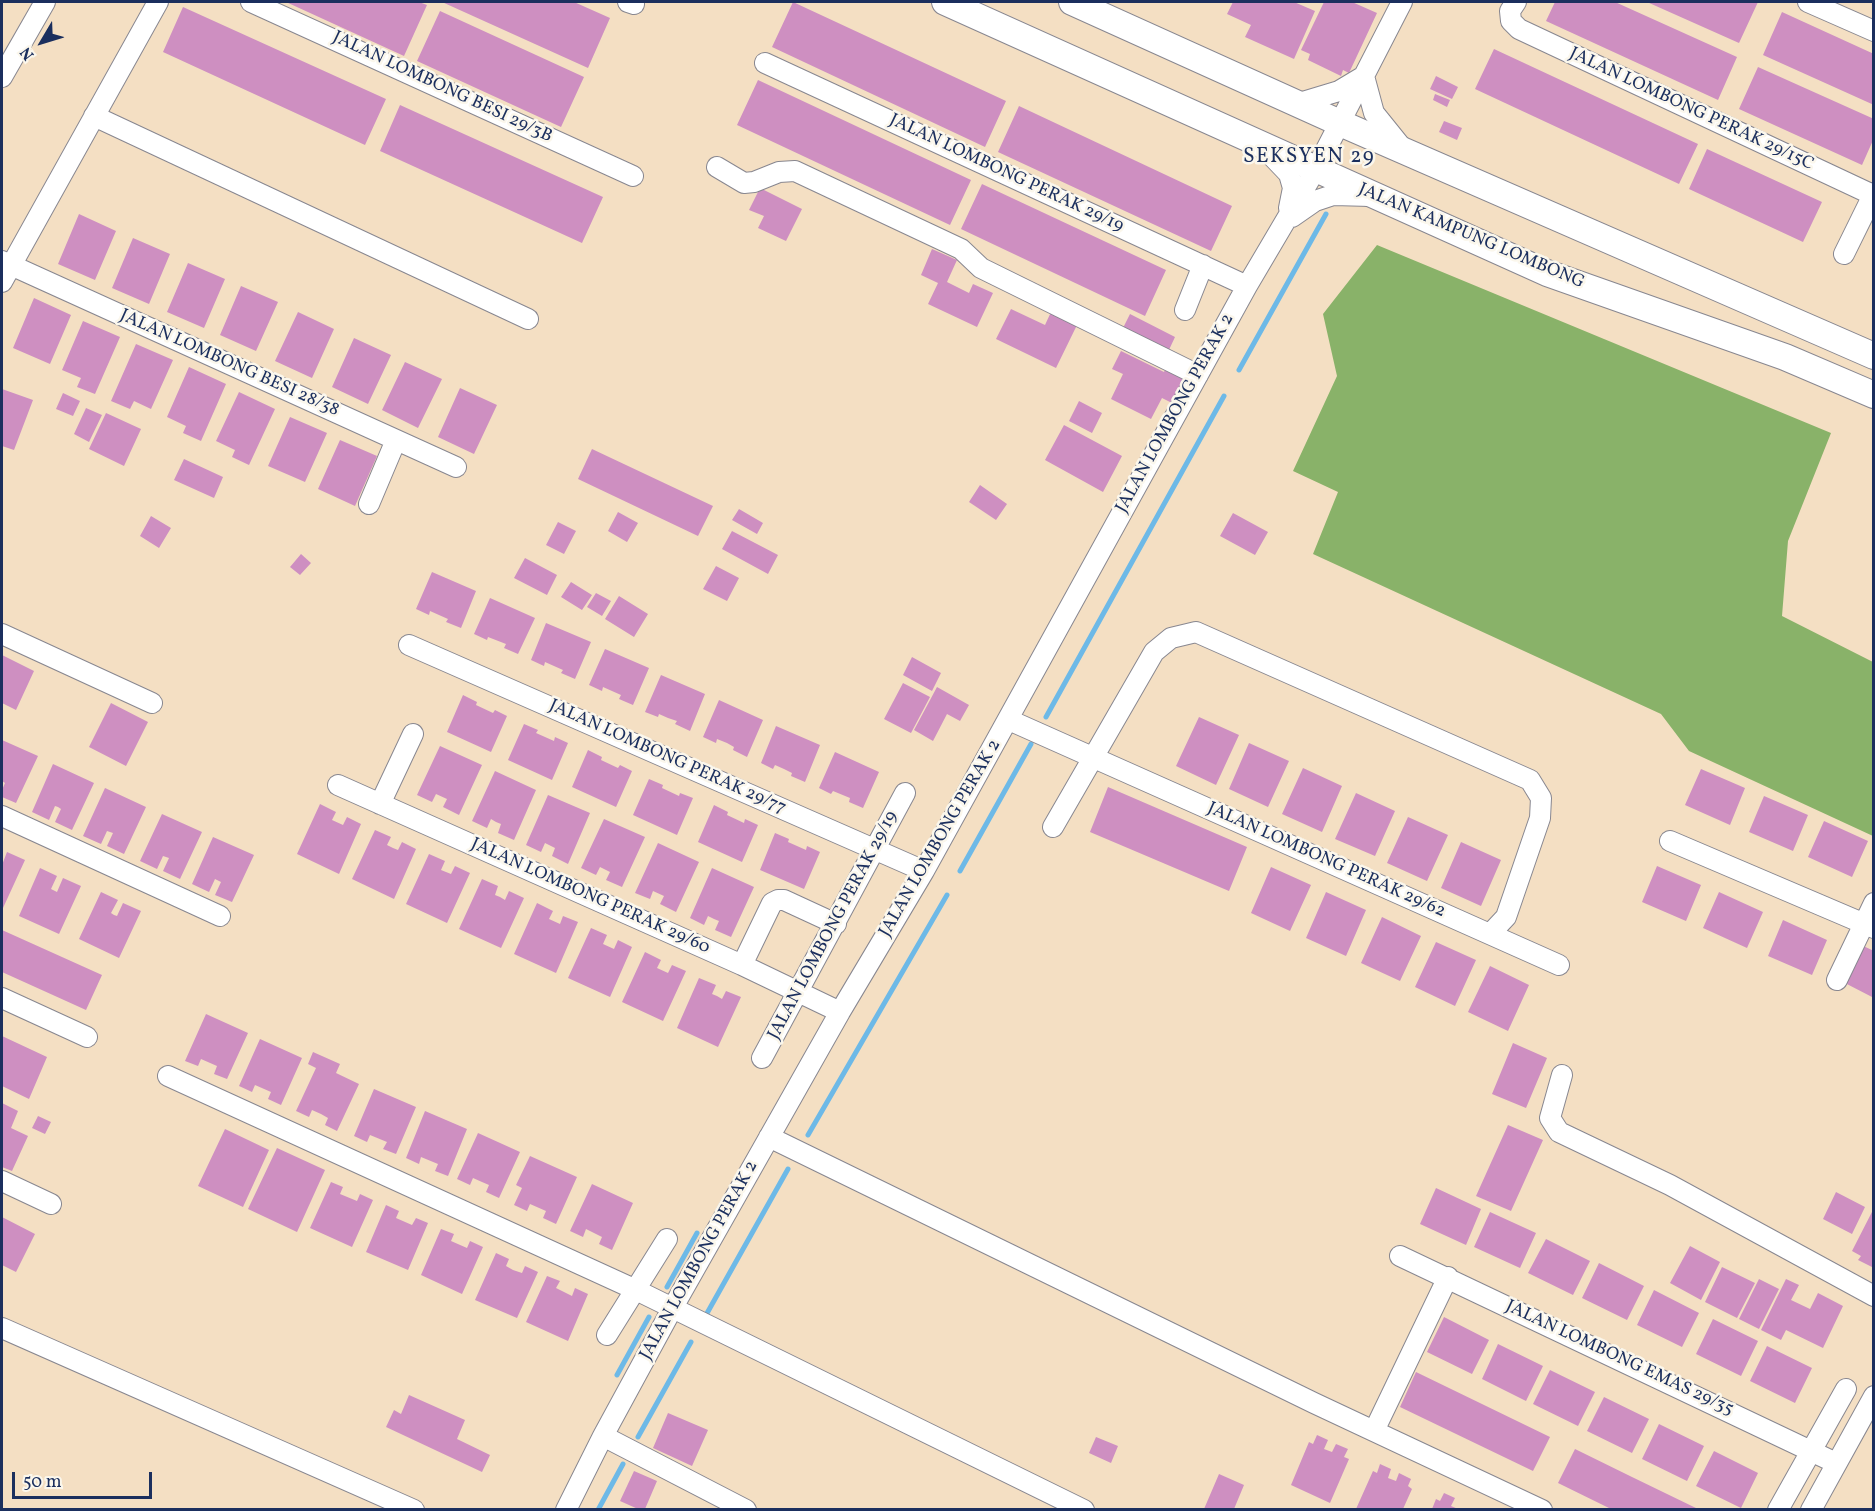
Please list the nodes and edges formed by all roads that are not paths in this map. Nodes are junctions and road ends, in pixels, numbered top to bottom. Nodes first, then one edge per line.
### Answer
1 (45, 2) edge
2 (158, 2) edge
3 (251, 2) edge
4 (945, 2) edge
5 (1072, 2) edge
6 (1402, 2) edge
7 (1516, 2) edge
8 (1808, 2) edge
9 (1874, 31) edge
10 (765, 63) dead end
11 (1364, 76) junction
12 (2, 77) edge
13 (1296, 104) junction
14 (94, 116) junction
15 (1340, 123) junction
16 (1259, 143) junction
17 (1404, 151) junction
18 (717, 167) dead end
19 (1316, 169) junction
20 (633, 176) dead end
21 (1873, 194) edge
22 (1373, 196) junction
23 (1287, 220) junction
24 (1845, 254) dead end
25 (1203, 265) junction
26 (5, 269) edge
27 (1246, 286) junction
28 (1185, 310) dead end
29 (528, 319) dead end
30 (1874, 356) edge
31 (1198, 375) junction
32 (1874, 394) edge
33 (396, 440) junction
34 (456, 467) dead end
35 (369, 504) dead end
36 (2, 634) edge
37 (409, 645) dead end
38 (152, 703) dead end
39 (1009, 720) junction
40 (413, 734) dead end
41 (1093, 757) junction
42 (338, 785) dead end
43 (905, 793) dead end
44 (380, 804) junction
45 (2, 816) edge
46 (1053, 827) dead end
47 (1670, 841) dead end
48 (875, 850) junction
49 (924, 871) junction
50 (1874, 903) edge
51 (220, 916) dead end
52 (836, 924) junction
53 (1869, 926) edge
54 (1490, 934) junction
55 (742, 965) junction
56 (1559, 965) dead end
57 (1837, 980) dead end
58 (799, 991) junction
59 (2, 998) edge
60 (840, 1012) junction
61 (87, 1036) dead end
62 (762, 1058) dead end
63 (1562, 1075) dead end
64 (168, 1076) dead end
65 (769, 1137) junction
66 (2, 1181) edge
67 (51, 1204) dead end
68 (667, 1239) dead end
69 (1400, 1256) dead end
70 (1448, 1277) junction
71 (634, 1289) junction
72 (1870, 1295) edge
73 (672, 1309) junction
74 (2, 1328) edge
75 (607, 1335) dead end
76 (1846, 1389) dead end
77 (1874, 1396) edge
78 (1374, 1431) junction
79 (603, 1436) junction
80 (1811, 1451) junction
81 (1836, 1463) junction
82 (414, 1509) edge
83 (566, 1509) edge
84 (746, 1509) edge
85 (1084, 1509) edge
86 (1542, 1509) edge
87 (1778, 1509) edge
88 (1811, 1509) edge

1 - 12 street
2 - 14 street
3 - 20 street, JALAN LOMBONG BESI 29/3B
4 - 16 street, JALAN KAMPUNG LOMBONG
5 - 13 street
6 - 11 street, JALAN LOMBONG PERAK 2
7 - 21 street, JALAN LOMBONG PERAK 29/15C
8 - 9 street
10 - 25 street, JALAN LOMBONG PERAK 29/19
11 - 13 street
11 - 15 street, JALAN LOMBONG PERAK 2
11 - 17 street
13 - 15 street
14 - 26 street
14 - 29 street
15 - 17 street
15 - 19 street, JALAN LOMBONG PERAK 2
16 - 19 street, JALAN KAMPUNG LOMBONG
16 - 23 street
17 - 30 street
18 - 31 street
19 - 22 street, JALAN KAMPUNG LOMBONG
19 - 23 street, JALAN LOMBONG PERAK 2
21 - 24 street
22 - 23 street
22 - 32 street, JALAN KAMPUNG LOMBONG
23 - 27 street, JALAN LOMBONG PERAK 2
25 - 27 street, JALAN LOMBONG PERAK 29/19
25 - 28 street
26 - 33 street, JALAN LOMBONG BESI 28/38
27 - 31 street, JALAN LOMBONG PERAK 2
31 - 39 street, JALAN LOMBONG PERAK 2
33 - 34 street, JALAN LOMBONG BESI 28/38
33 - 35 street
36 - 38 street
37 - 48 street, JALAN LOMBONG PERAK 29/77
39 - 41 street, JALAN LOMBONG PERAK 29/62
39 - 49 street, JALAN LOMBONG PERAK 2
40 - 44 street
41 - 46 street
41 - 54 street, JALAN LOMBONG PERAK 29/62
41 - 54 street
42 - 44 street, JALAN LOMBONG PERAK 29/60
43 - 48 street, JALAN LOMBONG PERAK 29/19
44 - 55 street, JALAN LOMBONG PERAK 29/60
45 - 51 street
47 - 53 street
48 - 49 street, JALAN LOMBONG PERAK 29/77
48 - 52 street, JALAN LOMBONG PERAK 29/19
49 - 60 street, JALAN LOMBONG PERAK 2
50 - 53 street
52 - 55 street
52 - 58 street, JALAN LOMBONG PERAK 29/19
53 - 57 street
54 - 56 street, JALAN LOMBONG PERAK 29/62
55 - 58 street, JALAN LOMBONG PERAK 29/60
58 - 60 street, JALAN LOMBONG PERAK 29/60
58 - 62 street, JALAN LOMBONG PERAK 29/19
59 - 61 street
60 - 65 street, JALAN LOMBONG PERAK 2
63 - 72 street
64 - 71 street
65 - 73 street, JALAN LOMBONG PERAK 2
65 - 78 street
66 - 67 street
68 - 71 street
69 - 70 street, JALAN LOMBONG EMAS 29/35
70 - 78 street
70 - 80 street, JALAN LOMBONG EMAS 29/35
71 - 73 street
71 - 75 street
73 - 79 street, JALAN LOMBONG PERAK 2
73 - 85 street
74 - 82 street
76 - 80 street
77 - 81 street
78 - 86 street
79 - 83 street, JALAN LOMBONG PERAK 2
79 - 84 street
80 - 81 street, JALAN LOMBONG EMAS 29/35
80 - 87 street
81 - 88 street

